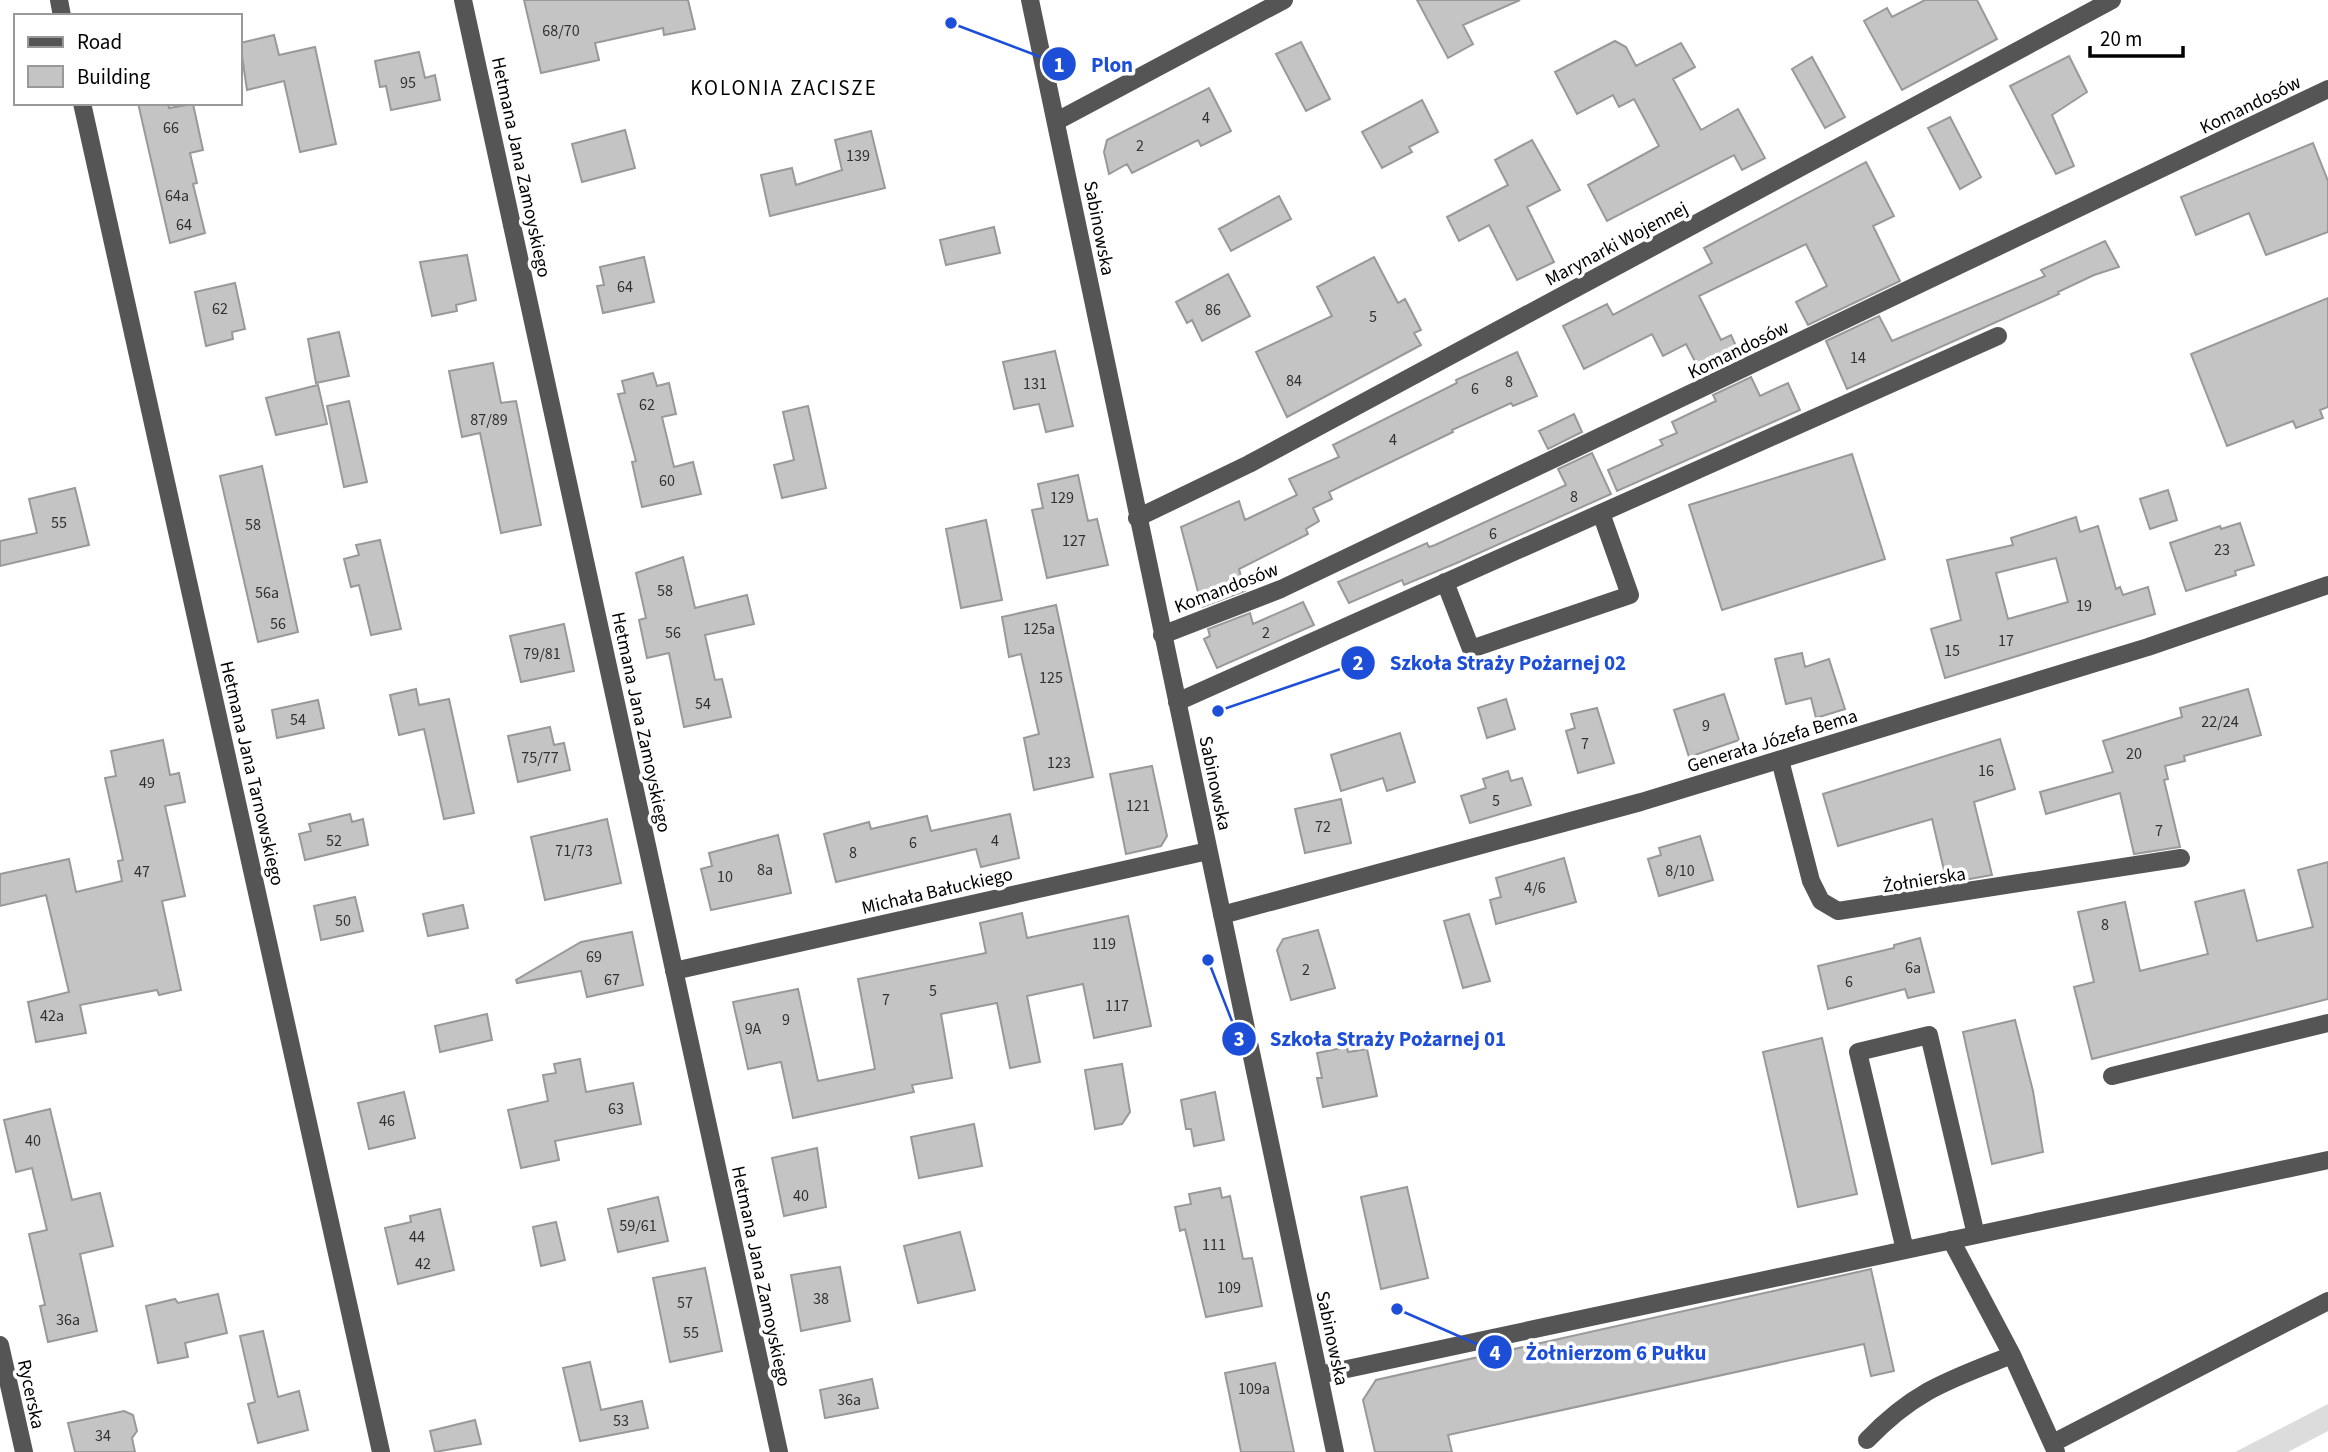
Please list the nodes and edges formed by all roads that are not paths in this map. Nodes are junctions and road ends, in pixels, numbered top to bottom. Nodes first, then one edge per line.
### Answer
1 (463, 0) edge
2 (1030, 0) edge
3 (1284, 0) edge
4 (2112, 0) edge
5 (2328, 89) edge
6 (82, 105) edge
7 (1057, 121) junction
8 (1998, 336) dead end
9 (1601, 513) junction
10 (1137, 517) junction
11 (1445, 582) junction
12 (2328, 585) edge
13 (1162, 635) junction
14 (1177, 702) junction
15 (1780, 760) junction
16 (1208, 850) junction
17 (2181, 858) dead end
18 (1222, 915) junction
19 (674, 971) junction
20 (2328, 1023) edge
21 (2112, 1076) dead end
22 (2328, 1160) edge
23 (1976, 1235) junction
24 (1951, 1240) junction
25 (1905, 1250) junction
26 (2328, 1301) edge
27 (0, 1345) edge
28 (2012, 1355) junction
29 (1319, 1375) junction
30 (1867, 1440) dead end
31 (2055, 1448) edge
32 (24, 1452) edge
33 (381, 1452) edge
34 (779, 1452) edge
35 (1335, 1452) edge

1 - 19 street, Hetmana Jana Zamoyskiego
2 - 7 street, Sabinowska
3 - 7 street
4 - 10 street, Marynarki Wojennej
5 - 13 street, Komandosów
6 - 33 street, Hetmana Jana Tarnowskiego
7 - 10 street, Sabinowska
8 - 9 street
9 - 11 street
9 - 11 street
10 - 13 street, Sabinowska
11 - 14 street
12 - 15 street, Generała Józefa Bema
13 - 14 street, Sabinowska
14 - 16 street, Sabinowska
15 - 17 street, Żołnierska
15 - 18 street, Generała Józefa Bema
16 - 18 street, Sabinowska
16 - 19 street, Michała Bałuckiego
18 - 29 street, Sabinowska
19 - 34 street, Hetmana Jana Zamoyskiego
20 - 21 street
22 - 23 street
23 - 24 street
23 - 25 street
24 - 25 street
24 - 28 street
25 - 29 street
26 - 31 street
27 - 32 street, Rycerska
28 - 30 street
28 - 31 street
29 - 35 street, Sabinowska

